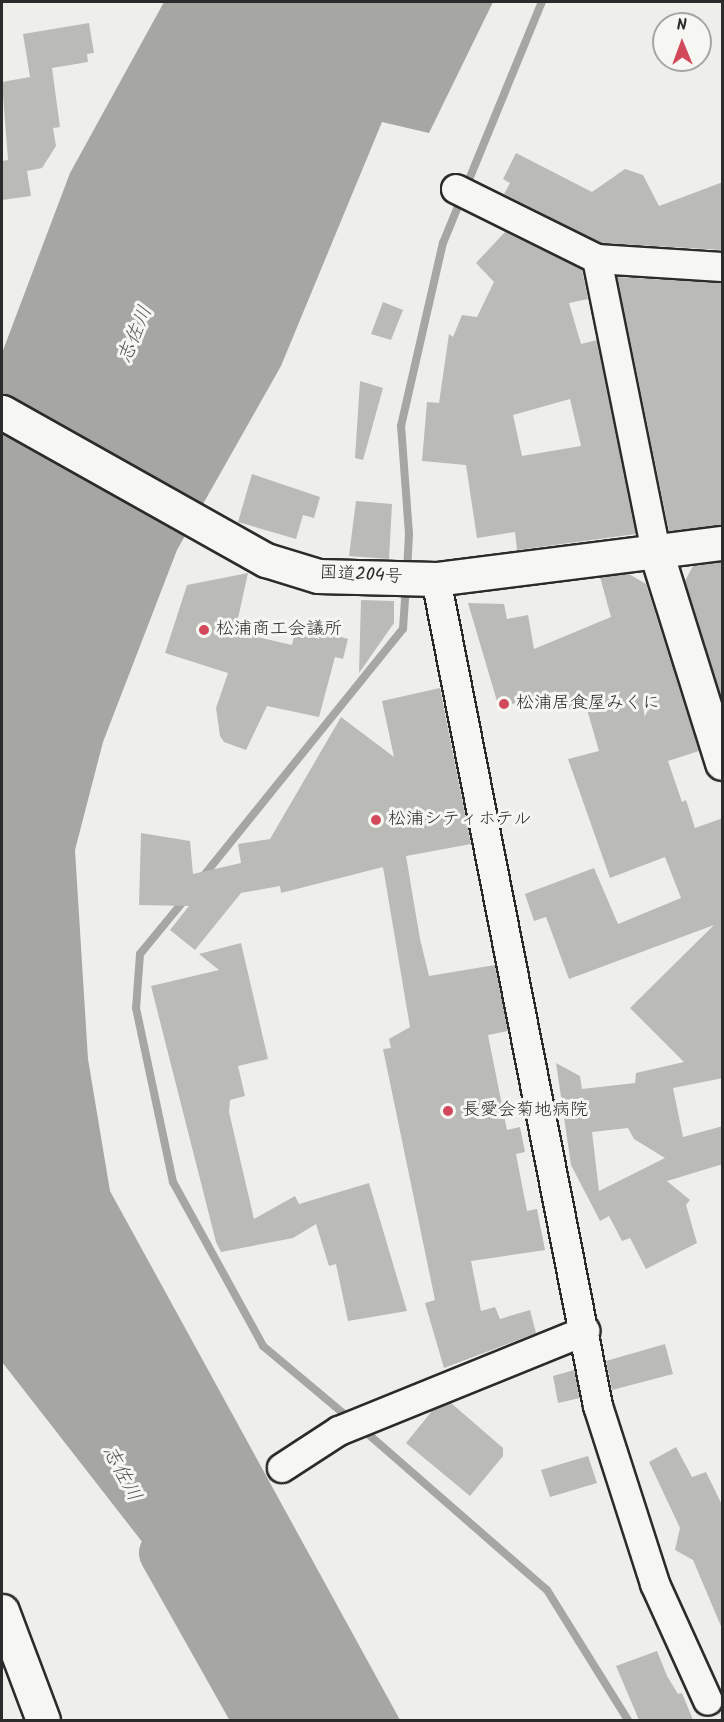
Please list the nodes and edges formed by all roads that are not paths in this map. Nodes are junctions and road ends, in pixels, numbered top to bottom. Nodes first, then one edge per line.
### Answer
1 (456, 189) dead end
2 (597, 259) junction
3 (723, 267) edge
4 (2, 412) edge
5 (723, 543) edge
6 (656, 552) junction
7 (436, 579) junction
8 (723, 763) edge
9 (585, 1331) junction
10 (282, 1468) dead end
11 (2, 1611) edge
12 (716, 1705) edge
13 (43, 1720) edge

1 - 2 street
2 - 3 street
2 - 6 street
4 - 7 main road, 国道204号
5 - 6 main road, 国道204号
6 - 7 main road, 国道204号
6 - 8 main road
7 - 9 street
9 - 10 street
9 - 12 street
11 - 13 main road

